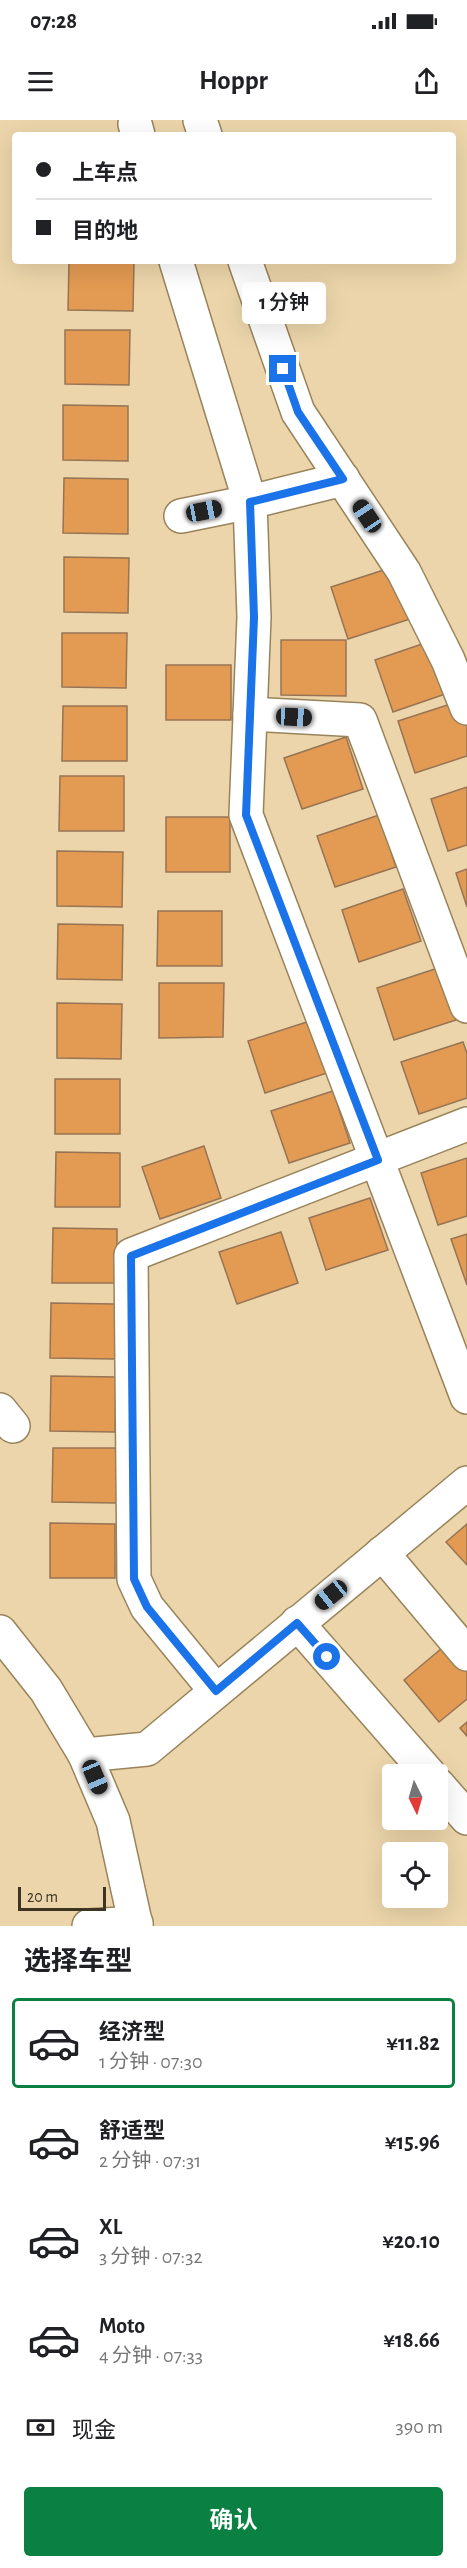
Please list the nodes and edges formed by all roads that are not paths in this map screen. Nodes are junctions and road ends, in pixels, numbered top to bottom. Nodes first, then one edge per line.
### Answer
1 (178, 264) edge
2 (246, 264) edge
3 (343, 479) junction
4 (250, 502) junction
5 (180, 516) dead end
6 (467, 708) edge
7 (250, 714) junction
8 (467, 1006) edge
9 (467, 1124) edge
10 (378, 1160) junction
11 (467, 1397) edge
12 (467, 1483) edge
13 (382, 1554) junction
14 (297, 1623) junction
15 (0, 1632) edge
16 (467, 1654) edge
17 (216, 1691) junction
18 (85, 1755) junction
19 (420, 1764) edge
20 (448, 1796) edge
21 (467, 1818) edge
22 (136, 1925) edge
23 (89, 1926) edge

1 - 4 street
2 - 3 street
3 - 4 street
3 - 6 street
4 - 5 street
4 - 7 street
7 - 8 street
7 - 10 street
9 - 10 street
10 - 11 street
10 - 17 street
12 - 13 street
13 - 14 street
13 - 16 street
14 - 17 street
14 - 19 street
15 - 18 street
17 - 18 street
18 - 22 street
20 - 21 street
22 - 23 street

